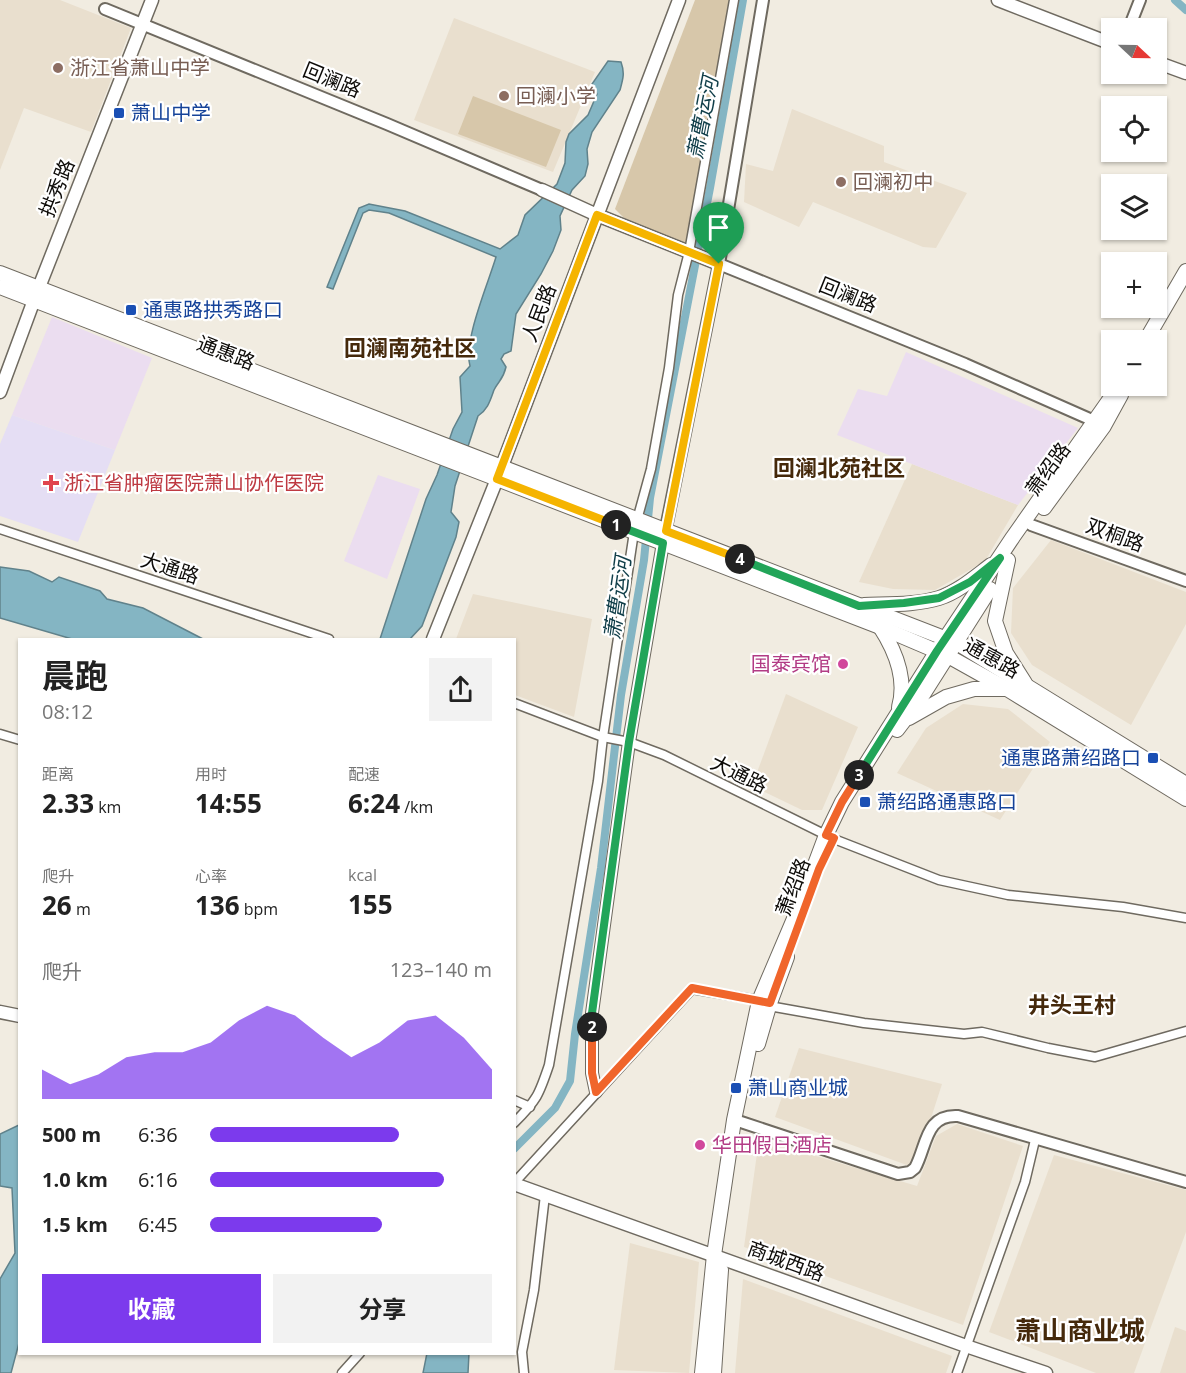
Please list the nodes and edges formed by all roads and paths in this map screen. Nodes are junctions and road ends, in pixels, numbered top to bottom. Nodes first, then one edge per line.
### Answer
1 (152, 0) edge
2 (680, 0) edge
3 (734, 0) edge
4 (763, 0) edge
5 (998, 0) edge
6 (1140, 0) edge
7 (105, 9) dead end
8 (1133, 18) edge
9 (142, 25) junction
10 (1101, 40) edge
11 (1167, 66) edge
12 (1186, 73) edge
13 (542, 190) joint
14 (597, 215) junction
15 (689, 252) junction
16 (719, 264) junction
17 (1186, 271) edge
18 (0, 273) edge
19 (0, 287) edge
20 (1186, 291) edge
21 (36, 294) junction
22 (1152, 330) edge
23 (1160, 330) edge
24 (0, 392) edge
25 (1114, 396) edge
26 (1119, 396) edge
27 (1099, 423) junction
28 (499, 473) junction
29 (1031, 525) junction
30 (638, 527) junction
31 (0, 529) edge
32 (664, 537) junction
33 (1004, 559) junction
34 (1186, 581) edge
35 (859, 606) junction
36 (880, 627) junction
37 (326, 638) edge
38 (433, 638) edge
39 (951, 641) junction
40 (943, 653) junction
41 (1028, 688) junction
42 (1007, 689) junction
43 (516, 704) edge
44 (900, 718) junction
45 (0, 734) edge
46 (603, 737) junction
47 (18, 739) edge
48 (629, 742) junction
49 (1186, 784) edge
50 (1186, 799) edge
51 (830, 837) junction
52 (1186, 918) edge
53 (766, 1003) junction
54 (0, 1012) edge
55 (18, 1016) edge
56 (1186, 1031) edge
57 (596, 1092) junction
58 (516, 1102) edge
59 (530, 1107) junction
60 (516, 1121) edge
61 (741, 1122) junction
62 (1035, 1140) junction
63 (516, 1182) edge
64 (1186, 1182) edge
65 (516, 1185) edge
66 (545, 1195) junction
67 (718, 1257) junction
68 (966, 1346) junction
69 (358, 1355) edge
70 (342, 1373) edge
71 (524, 1373) edge
72 (702, 1373) edge
73 (714, 1373) edge
74 (957, 1373) edge
75 (1046, 1373) edge

1 - 9 main road, 拱秀路
2 - 14 main road, 人民路
3 - 15 street
4 - 16 street
5 - 10 main road
6 - 8 street
7 - 9 street, 回澜路
9 - 13 street, 回澜路
9 - 21 main road, 拱秀路
11 - 12 main road
13 - 14 main road, 回澜路
14 - 15 main road, 回澜路
14 - 28 main road, 人民路
15 - 16 main road, 回澜路
15 - 30 street
16 - 27 street, 回澜路
16 - 32 street
17 - 22 main road
18 - 21 main road
19 - 21 main road, 通惠路
20 - 23 main road
21 - 24 main road, 拱秀路
21 - 28 main road, 通惠路
25 - 27 main road
26 - 27 main road, 萧绍路
27 - 29 main road, 萧绍路
27 - 33 main road
28 - 30 main road
28 - 38 main road, 人民路
29 - 33 main road, 萧绍路
29 - 34 street, 双桐路
30 - 32 main road
30 - 46 street
31 - 37 street, 大通路
32 - 35 main road
32 - 36 main road, 通惠路
32 - 48 street
33 - 35 main road
33 - 39 main road, 萧绍路
33 - 41 main road
35 - 39 main road
36 - 40 main road, 通惠路
36 - 44 main road
39 - 40 main road, 萧绍路
39 - 41 main road
40 - 42 main road, 通惠路
40 - 44 main road, 萧绍路
41 - 49 main road
42 - 44 main road
42 - 50 main road, 通惠路
43 - 46 street
44 - 51 main road, 萧绍路
45 - 47 street
46 - 48 street, 大通路
46 - 59 street
48 - 51 street, 大通路
48 - 57 street
51 - 52 street, 大通路
51 - 53 main road, 萧绍路
53 - 56 street
53 - 57 street
53 - 61 main road, 萧绍路
53 - 67 main road
54 - 55 main road
57 - 63 street
58 - 59 street
59 - 60 street
61 - 62 street
61 - 67 main road, 萧绍路
62 - 64 street
62 - 68 street
65 - 66 main road, 商城西路
66 - 67 main road, 商城西路
66 - 71 street
67 - 68 main road, 商城西路
67 - 72 main road
67 - 73 main road, 萧绍路
68 - 74 street
68 - 75 main road, 商城西路
69 - 70 street

